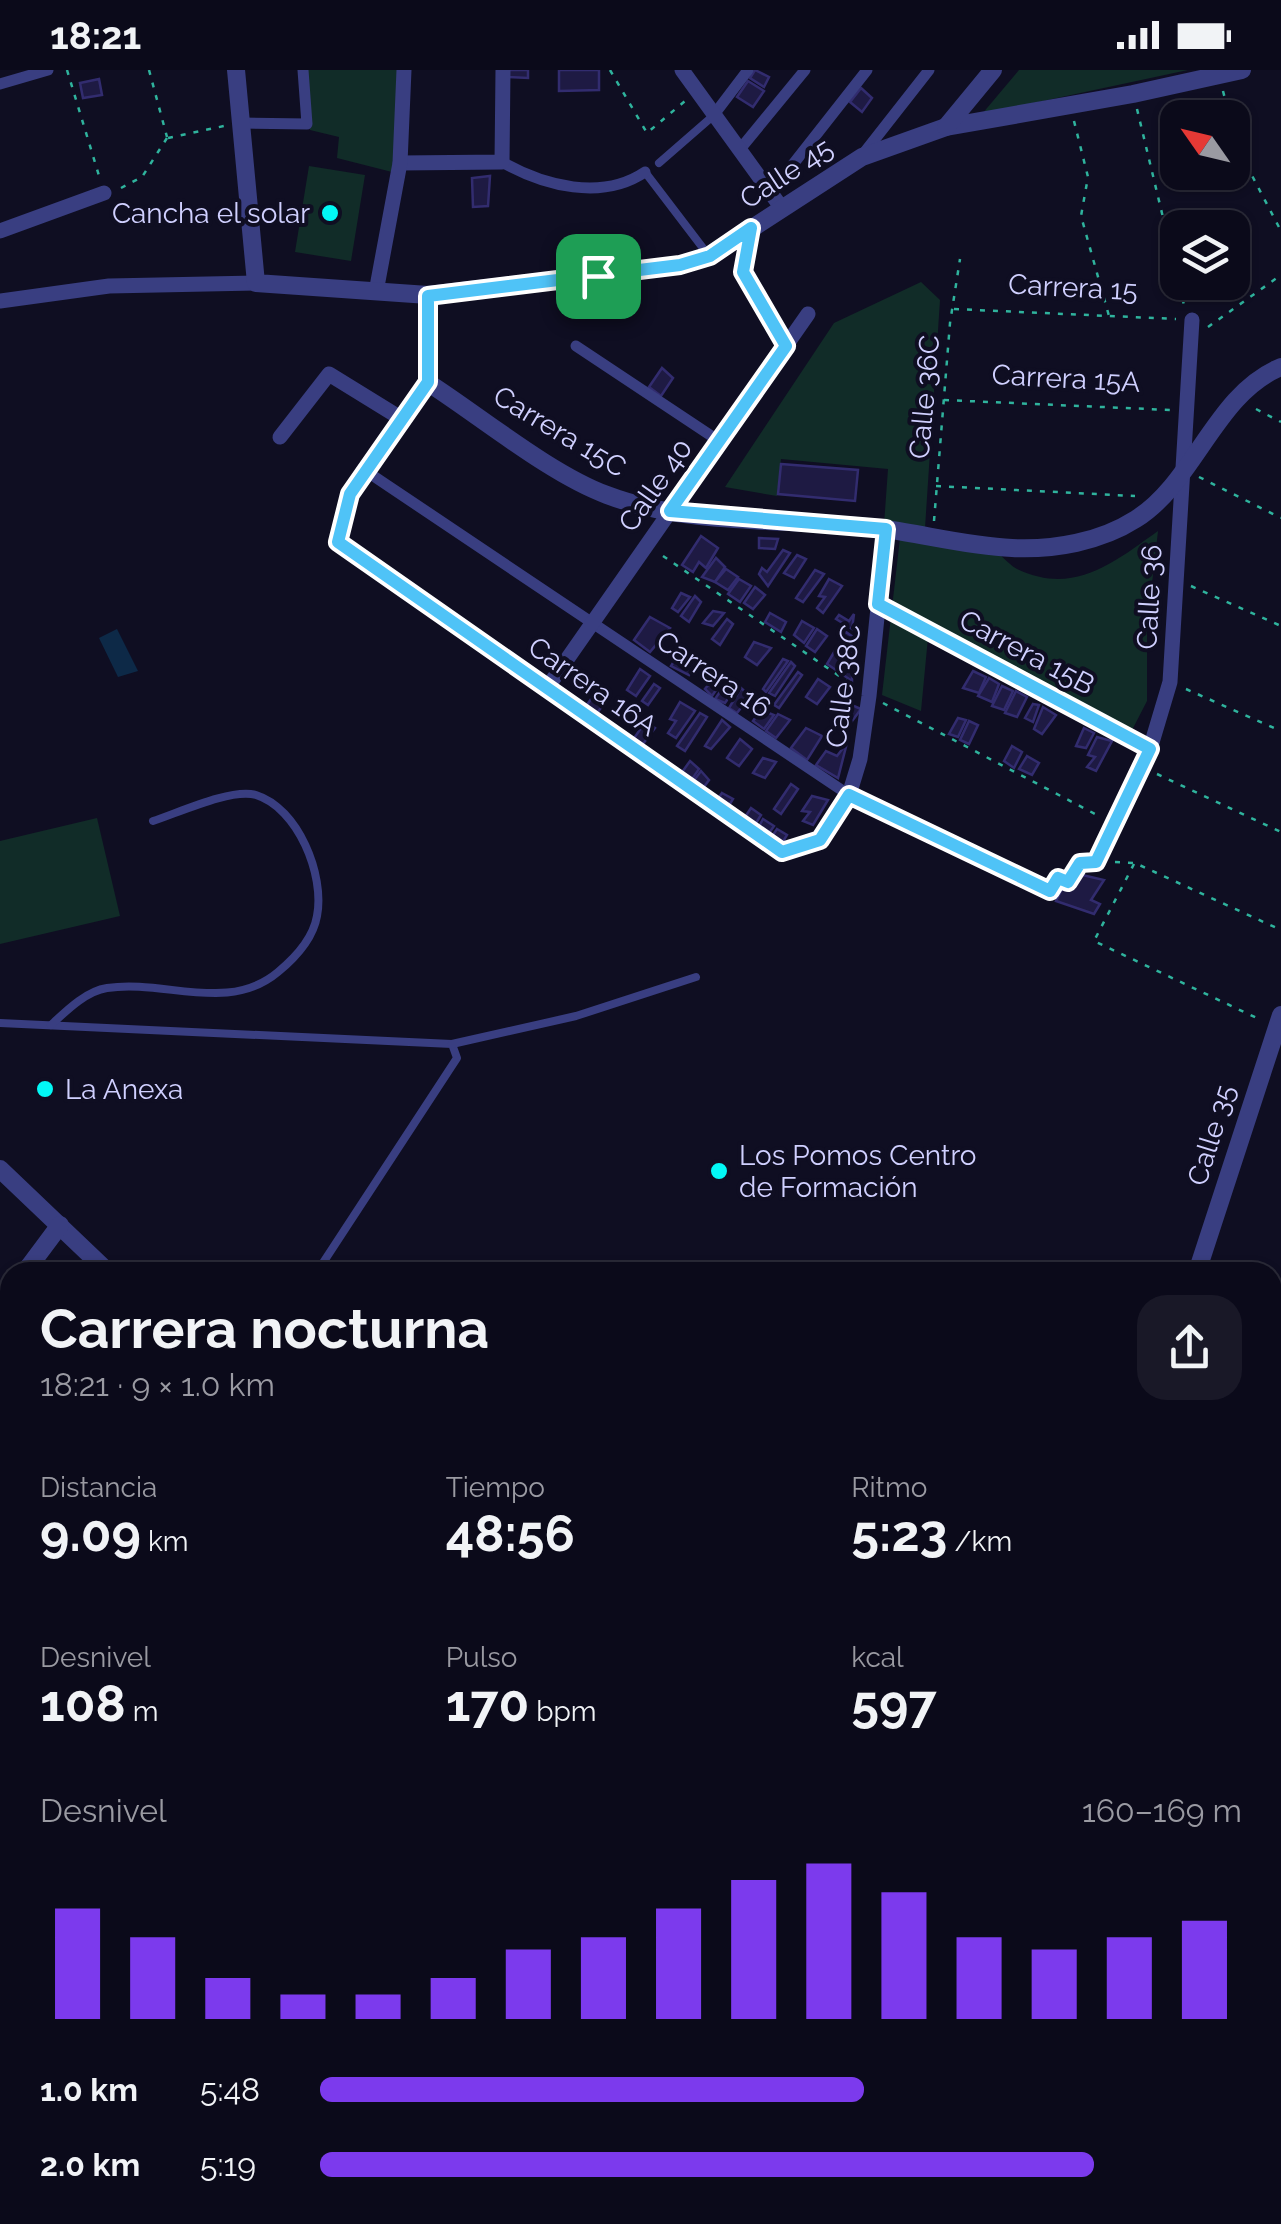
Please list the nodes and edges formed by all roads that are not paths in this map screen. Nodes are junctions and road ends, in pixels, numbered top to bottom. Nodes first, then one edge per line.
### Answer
1 (48, 70) edge
2 (236, 70) edge
3 (303, 70) edge
4 (404, 70) edge
5 (503, 70) edge
6 (682, 70) edge
7 (748, 70) edge
8 (805, 70) edge
9 (867, 70) edge
10 (929, 70) edge
11 (993, 70) edge
12 (1242, 70) edge
13 (0, 84) edge
14 (713, 116) junction
15 (240, 122) junction
16 (946, 127) junction
17 (742, 148) junction
18 (862, 157) junction
19 (502, 162) junction
20 (400, 163) junction
21 (658, 164) dead end
22 (645, 172) joint
23 (104, 193) road end
24 (776, 199) junction
25 (0, 231) edge
26 (710, 256) junction
27 (256, 283) junction
28 (376, 292) junction
29 (428, 296) junction
30 (0, 301) edge
31 (808, 314) dead end
32 (1192, 320) road end
33 (576, 346) dead end
34 (1281, 367) edge
35 (428, 382) junction
36 (402, 420) junction
37 (280, 437) dead end
38 (720, 441) junction
39 (366, 470) junction
40 (1184, 470) junction
41 (350, 494) joint
42 (670, 511) junction
43 (886, 529) junction
44 (592, 622) junction
45 (547, 688) junction
46 (849, 795) junction
47 (153, 821) dead end
48 (820, 840) joint
49 (1096, 862) road end
50 (696, 978) dead end
51 (1278, 1021) edge
52 (0, 1022) edge
53 (50, 1025) junction
54 (452, 1044) junction
55 (0, 1169) edge
56 (60, 1226) junction
57 (33, 1262) edge
58 (98, 1262) edge
59 (324, 1262) edge
60 (1200, 1262) edge

1 - 13 street
2 - 15 street
3 - 15 street
4 - 20 street
5 - 19 street
6 - 14 street
7 - 14 street
8 - 17 street
9 - 24 street
10 - 18 street
11 - 16 street
12 - 16 street, Calle 45
14 - 17 street
14 - 21 lane
15 - 27 street
16 - 18 street, Calle 45
17 - 24 street
18 - 24 street, Calle 45
19 - 20 street
19 - 22 street
20 - 28 street
22 - 26 lane
23 - 25 street
24 - 26 street, Calle 45
26 - 29 street, Calle 45
27 - 28 street, Calle 45
27 - 30 street, Calle 45
28 - 29 street, Calle 45
29 - 35 street
31 - 38 street, Calle 40
32 - 40 street, Calle 36
33 - 38 street
34 - 40 street
35 - 36 street
35 - 42 street, Carrera 15C
36 - 37 street
36 - 39 street
38 - 42 street, Calle 40
39 - 41 street
39 - 44 street, Carrera 16
40 - 43 street
40 - 49 street, Calle 36
41 - 45 street, Carrera 16A
42 - 43 street
42 - 44 street, Calle 40
43 - 46 street, Calle 38C
44 - 45 street, Calle 40
44 - 46 street, Carrera 16
45 - 48 street, Carrera 16A
46 - 48 street, Calle 38C
47 - 53 lane
50 - 54 lane
51 - 60 street, Calle 35
52 - 53 lane
53 - 54 lane
54 - 59 lane
55 - 56 street
56 - 57 street
56 - 58 street

